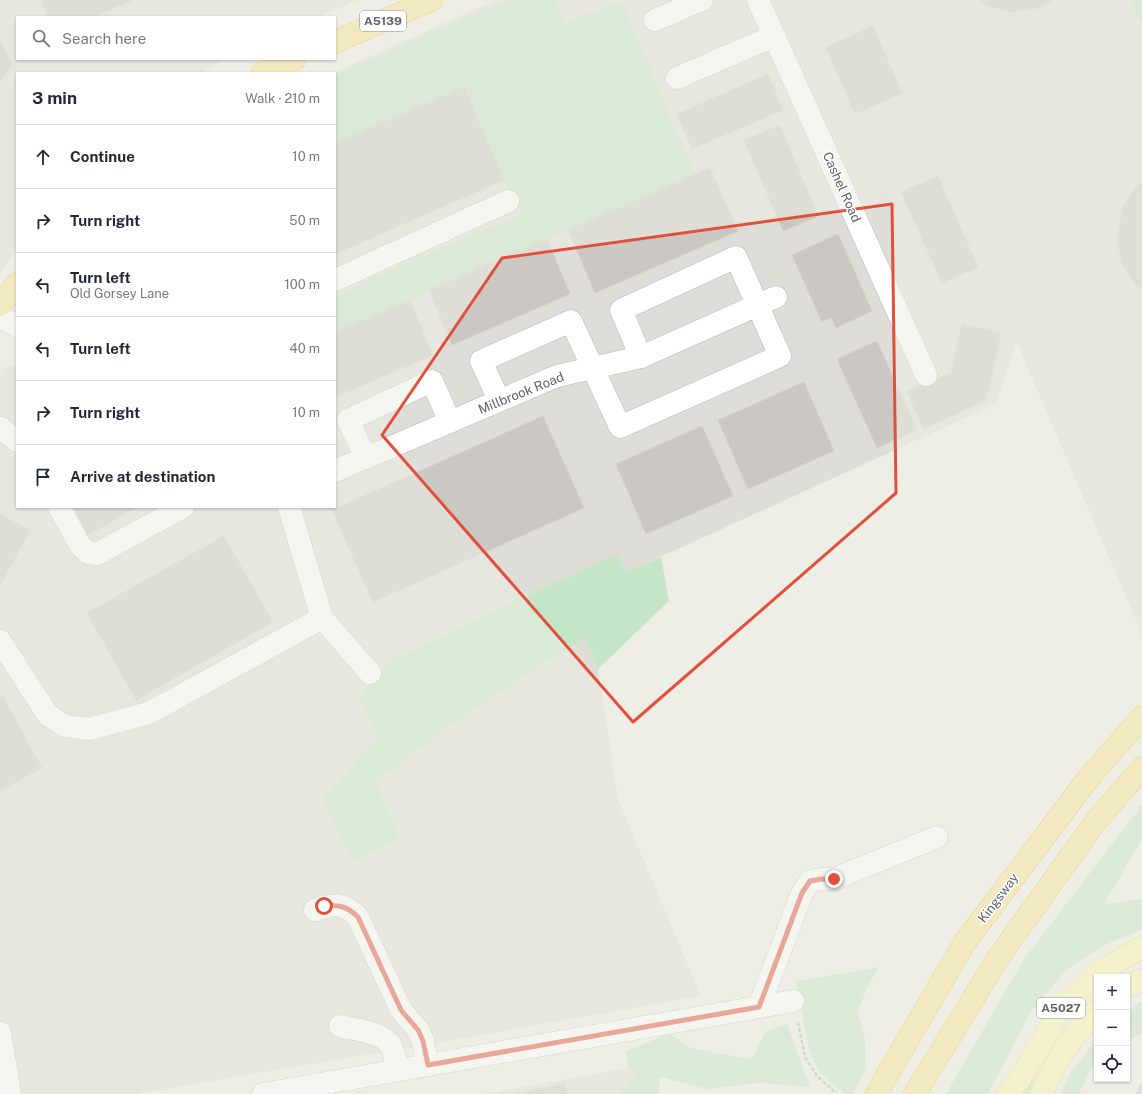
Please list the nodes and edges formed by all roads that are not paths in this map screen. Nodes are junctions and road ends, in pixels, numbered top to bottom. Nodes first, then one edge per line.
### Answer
1 (431, 0) edge
2 (702, 0) edge
3 (758, 0) edge
4 (655, 20) dead end
5 (774, 36) junction
6 (336, 42) edge
7 (293, 60) edge
8 (264, 72) edge
9 (677, 78) dead end
10 (508, 201) dead end
11 (336, 280) edge
12 (16, 285) edge
13 (767, 301) junction
14 (0, 305) edge
15 (0, 317) edge
16 (16, 325) edge
17 (641, 357) junction
18 (593, 368) junction
19 (926, 374) dead end
20 (500, 400) junction
21 (450, 422) junction
22 (366, 458) junction
23 (336, 472) edge
24 (60, 508) edge
25 (182, 508) edge
26 (289, 508) edge
27 (322, 618) junction
28 (0, 641) edge
29 (370, 673) dead end
30 (1142, 717) edge
31 (1142, 768) edge
32 (937, 837) dead end
33 (315, 910) dead end
34 (1142, 947) edge
35 (1142, 980) edge
36 (1130, 986) edge
37 (793, 1001) road end
38 (759, 1007) junction
39 (1094, 1014) edge
40 (340, 1026) dead end
41 (0, 1033) edge
42 (428, 1065) junction
43 (398, 1070) junction
44 (10, 1094) edge
45 (263, 1094) edge
46 (876, 1094) edge
47 (915, 1094) edge
48 (1007, 1094) edge
49 (1042, 1094) edge

1 - 6 highway, A5139
2 - 4 street
3 - 5 street, Cashel Road
5 - 9 street
5 - 19 street, Cashel Road
7 - 8 highway
10 - 11 street
12 - 14 highway
13 - 17 street, Millbrook Road
13 - 17 street
13 - 18 street
15 - 16 street
17 - 18 street, Millbrook Road
18 - 20 street, Millbrook Road
18 - 20 street
20 - 21 street, Millbrook Road
21 - 22 street, Millbrook Road
21 - 22 street
22 - 23 street, Millbrook Road
24 - 25 street
26 - 27 street
27 - 28 street
27 - 29 street
30 - 46 highway, Kingsway
31 - 47 highway
32 - 38 street
33 - 42 street
34 - 48 main road, A5027
35 - 36 main road
37 - 38 street
38 - 42 street
39 - 49 main road, A5027
40 - 43 street
41 - 44 street
42 - 43 street
43 - 45 street

